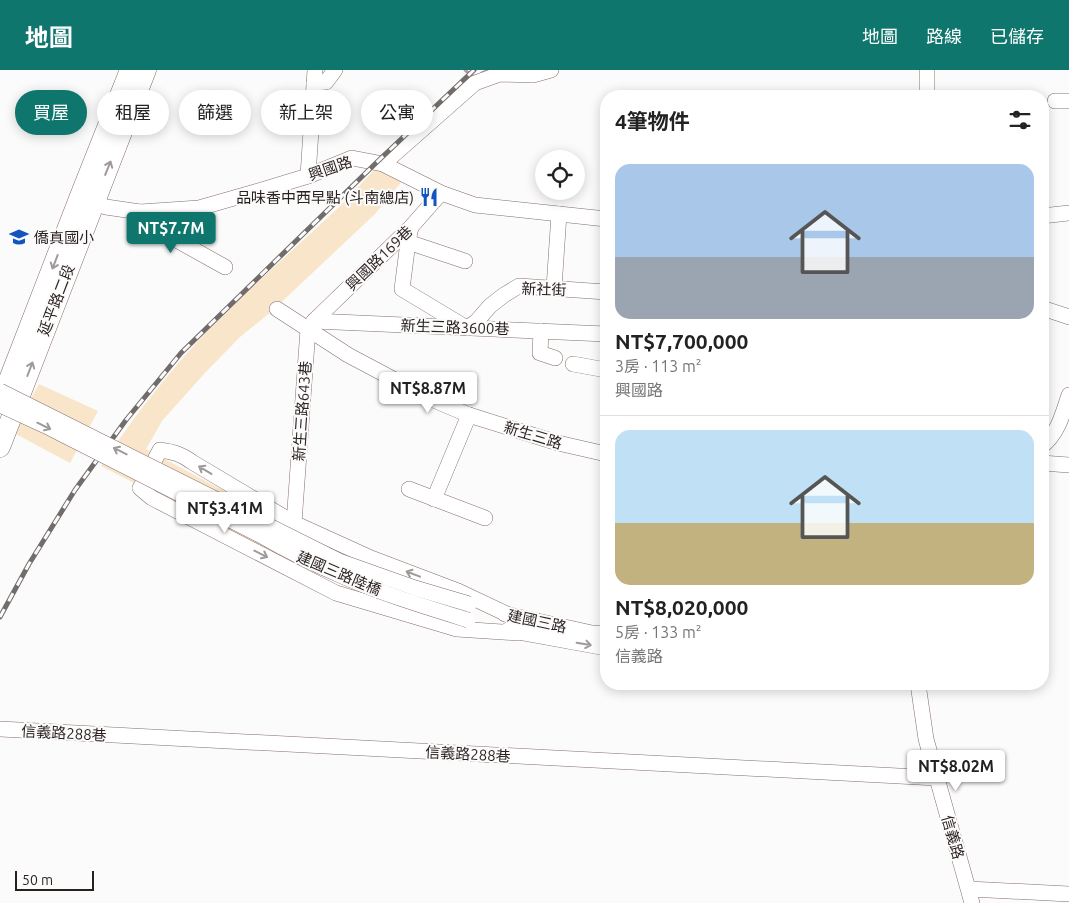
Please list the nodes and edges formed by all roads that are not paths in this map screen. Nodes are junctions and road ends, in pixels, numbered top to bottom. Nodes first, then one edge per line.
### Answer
1 (130, 70) edge
2 (146, 70) edge
3 (335, 70) edge
4 (551, 70) edge
5 (927, 70) edge
6 (315, 77) edge
7 (927, 90) edge
8 (383, 164) junction
9 (308, 176) junction
10 (440, 193) junction
11 (87, 199) junction
12 (140, 212) junction
13 (559, 214) junction
14 (1069, 214) edge
15 (1049, 215) edge
16 (600, 218) edge
17 (411, 227) junction
18 (408, 242) junction
19 (465, 261) dead end
20 (225, 267) dead end
21 (554, 288) junction
22 (600, 292) edge
23 (277, 310) dead end
24 (1049, 310) edge
25 (1069, 316) edge
26 (311, 325) junction
27 (467, 328) junction
28 (541, 330) junction
29 (600, 334) edge
30 (555, 358) dead end
31 (573, 364) dead end
32 (600, 369) edge
33 (4, 380) edge
34 (1069, 395) edge
35 (0, 404) edge
36 (470, 415) junction
37 (1049, 439) edge
38 (0, 447) edge
39 (600, 453) edge
40 (1049, 464) edge
41 (1069, 465) edge
42 (409, 489) dead end
43 (434, 499) junction
44 (486, 518) dead end
45 (294, 524) junction
46 (468, 604) joint
47 (513, 617) junction
48 (468, 620) joint
49 (518, 633) junction
50 (600, 634) edge
51 (600, 647) edge
52 (919, 690) edge
53 (0, 730) edge
54 (936, 778) junction
55 (970, 896) edge
56 (1063, 897) edge

1 - 11 main road, 延平路二段
11 -> 2 main road, 延平路二段
3 - 6 street
4 - 8 street
5 - 7 street
6 - 9 street
8 - 9 street, 興國路
8 - 10 street, 興國路
9 - 12 street, 興國路
10 - 13 street, 興國路
10 - 17 street, 興國路169巷
11 - 12 street, 興國路
11 -> 33 main road, 延平路二段
38 -> 11 main road, 延平路二段
12 - 20 street
13 - 16 street, 興國路
13 - 21 street
14 - 15 street
17 - 18 street
17 - 26 street, 興國路169巷
18 - 19 street
18 - 27 street
21 - 22 street, 新社街
21 - 27 street, 新社街
23 - 26 street, 新生三路
24 - 25 street
26 - 27 street, 新生三路3600巷
26 - 36 street, 新生三路
26 - 45 street, 新生三路643巷
27 - 28 street, 新生三路3600巷
28 - 29 street, 新生三路3600巷
28 - 30 street
31 - 32 street
33 - 35 main road, 延平路二段
46 -> 33 street, 建國三路陸橋, bridge
34 - 37 street
35 -> 48 street, 建國三路陸橋, bridge
36 - 39 street, 新生三路
36 - 43 street
40 - 41 street
42 - 43 street
43 - 44 street
47 -> 45 street
45 -> 49 street
46 - 47 street, 建國三路
47 - 50 street, 建國三路
48 - 49 street, 建國三路
49 -> 51 street, 建國三路
52 - 54 street, 信義路
53 - 54 street, 信義路288巷
54 - 55 street, 信義路
55 - 56 street

